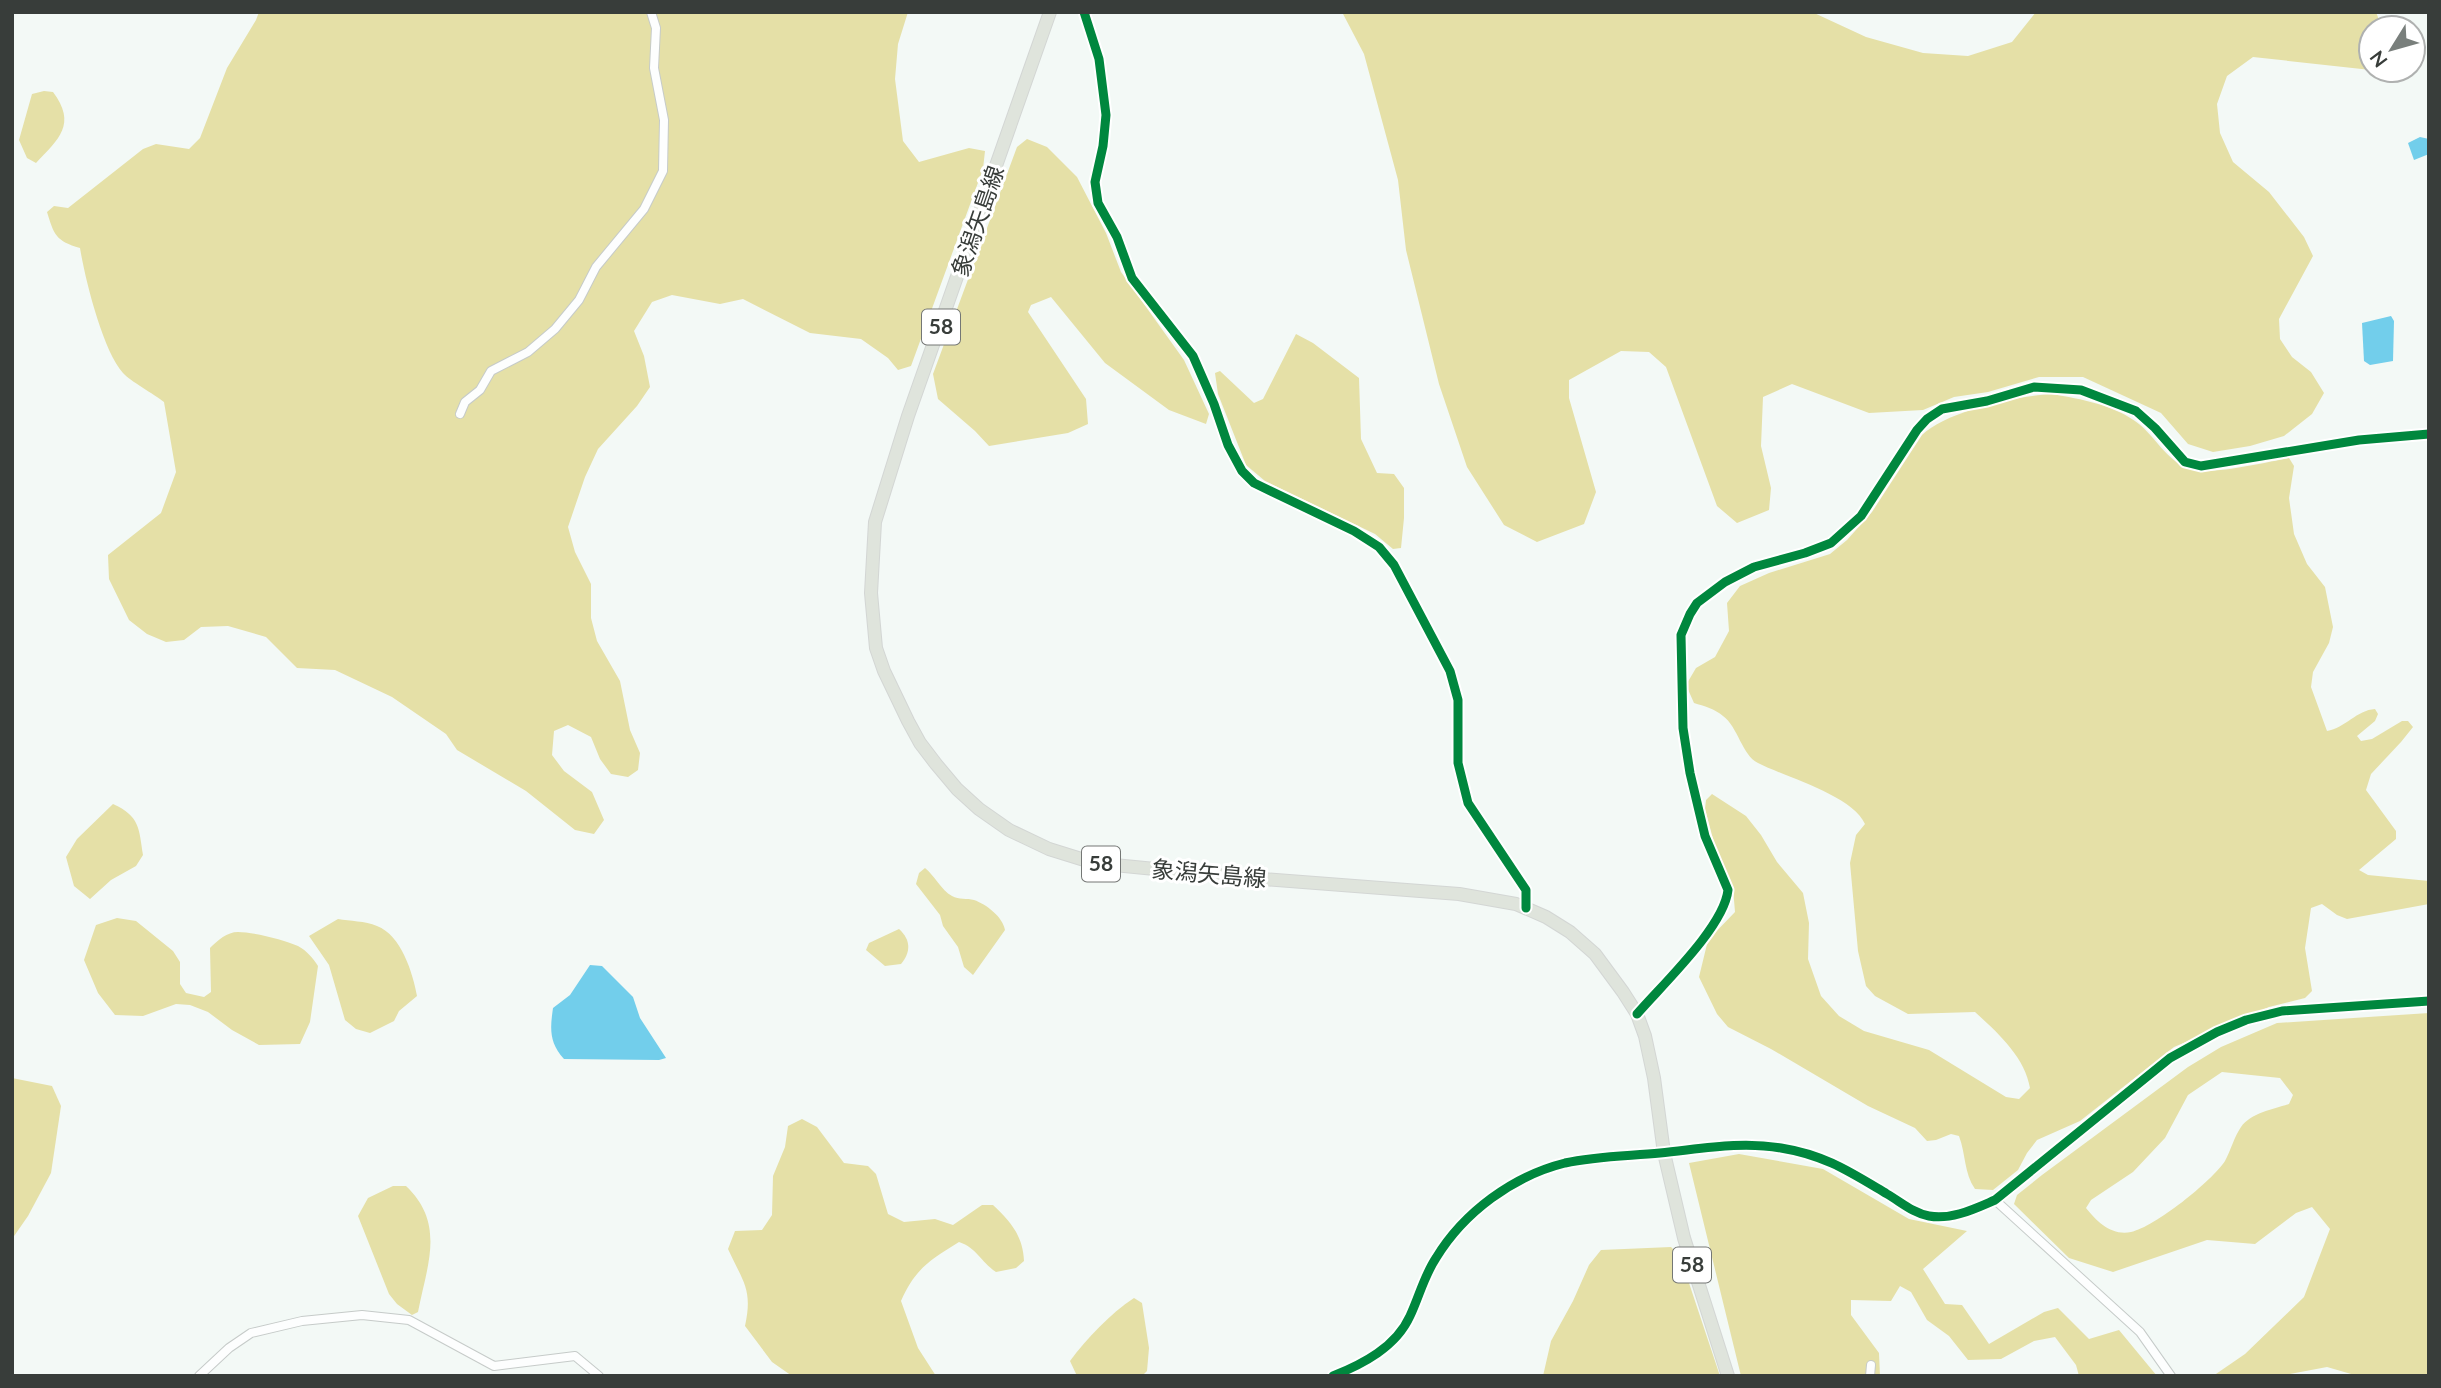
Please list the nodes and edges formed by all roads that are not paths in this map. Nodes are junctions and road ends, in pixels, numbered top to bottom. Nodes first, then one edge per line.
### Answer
1 (651, 12) edge
2 (1049, 12) edge
3 (1084, 12) edge
4 (460, 414) dead end
5 (2429, 434) edge
6 (1526, 908) junction
7 (2429, 1001) edge
8 (1637, 1014) junction
9 (1664, 1153) junction
10 (1995, 1200) junction
11 (1871, 1365) dead end
12 (199, 1376) edge
13 (599, 1376) edge
14 (1333, 1376) edge
15 (1728, 1376) edge
16 (1870, 1376) edge
17 (2171, 1376) edge

1 - 4 street
2 - 6 main road, 象潟矢島線 / 58
3 - 6 street
5 - 8 street
6 - 8 main road, 象潟矢島線 / 58
7 - 10 street
8 - 9 main road, 象潟矢島線 / 58
9 - 10 street
9 - 14 street
9 - 15 main road, 象潟矢島線 / 58
10 - 17 street
11 - 16 street
12 - 13 street

